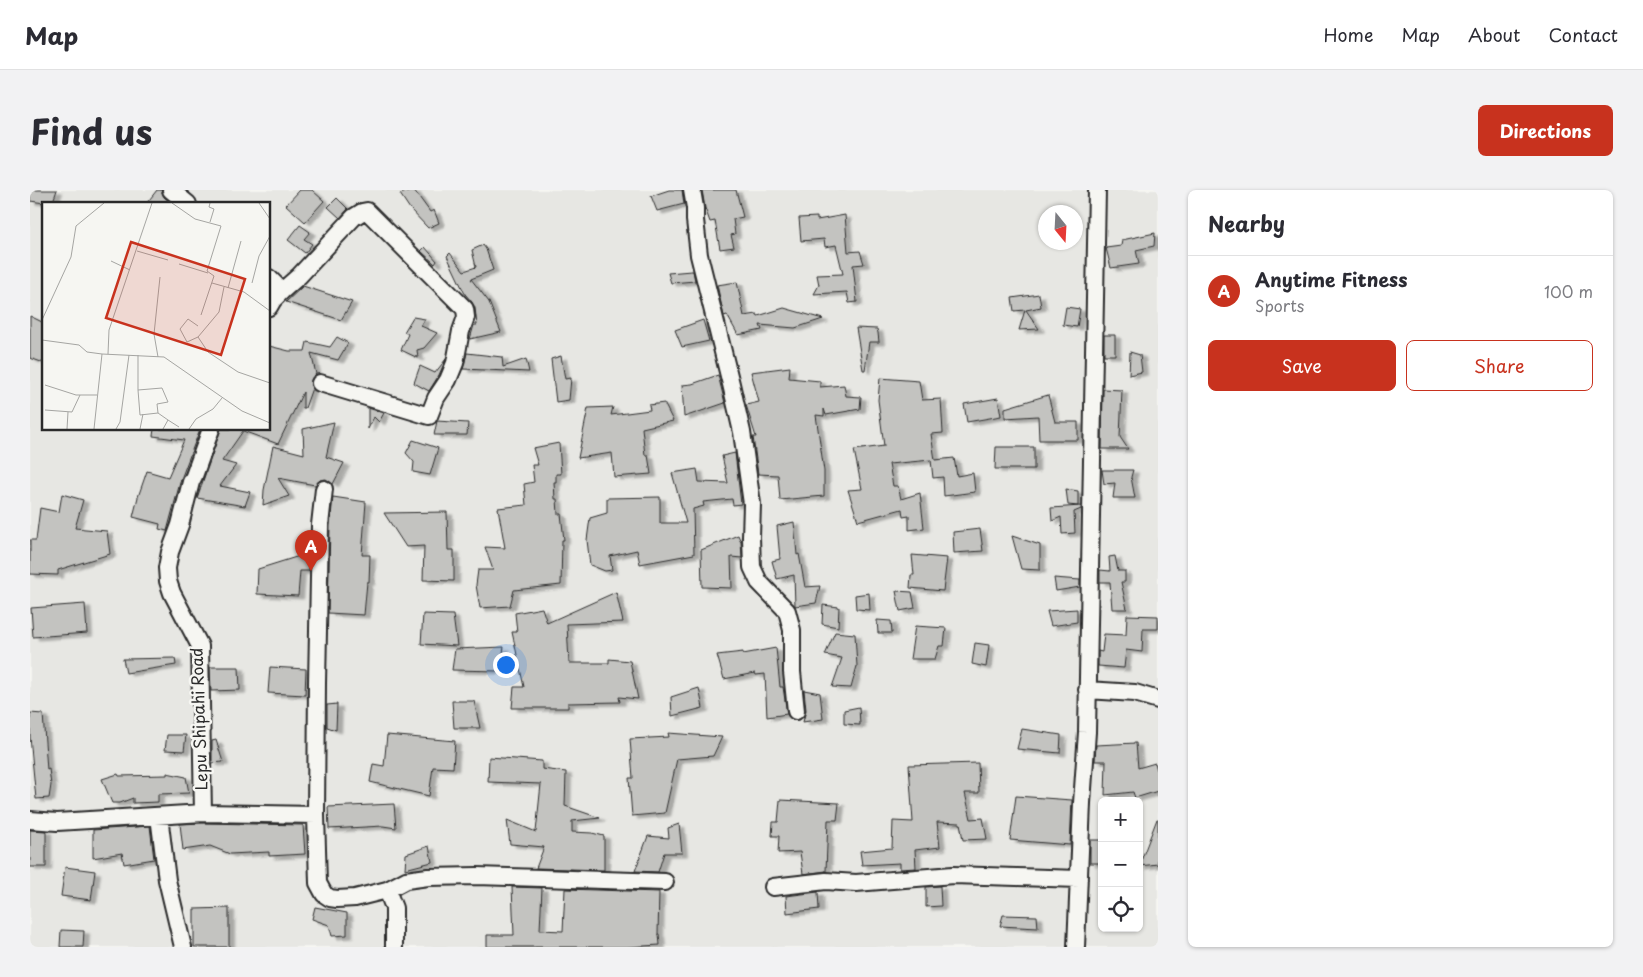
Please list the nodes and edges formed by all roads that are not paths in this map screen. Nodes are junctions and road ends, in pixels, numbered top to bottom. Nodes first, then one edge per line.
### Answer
1 (171, 190) edge
2 (692, 190) edge
3 (1097, 190) edge
4 (186, 202) edge
5 (270, 279) edge
6 (282, 291) junction
7 (270, 305) edge
8 (320, 383) dead end
9 (211, 430) edge
10 (324, 489) dead end
11 (1087, 690) junction
12 (1158, 700) edge
13 (796, 711) dead end
14 (203, 813) junction
15 (159, 816) junction
16 (316, 816) junction
17 (30, 820) edge
18 (1079, 879) junction
19 (665, 882) dead end
20 (773, 887) dead end
21 (387, 890) junction
22 (183, 947) edge
23 (394, 947) edge
24 (1076, 947) edge

1 - 4 street
2 - 13 street
3 - 11 street
5 - 6 street
6 - 7 street
6 - 8 street
9 - 14 street, Lepu Shipahi Road
10 - 16 street
11 - 12 street
11 - 18 street
14 - 15 street
14 - 16 street
15 - 17 street
15 - 22 street
16 - 21 street
18 - 20 street
18 - 24 street
19 - 21 street
21 - 23 street

